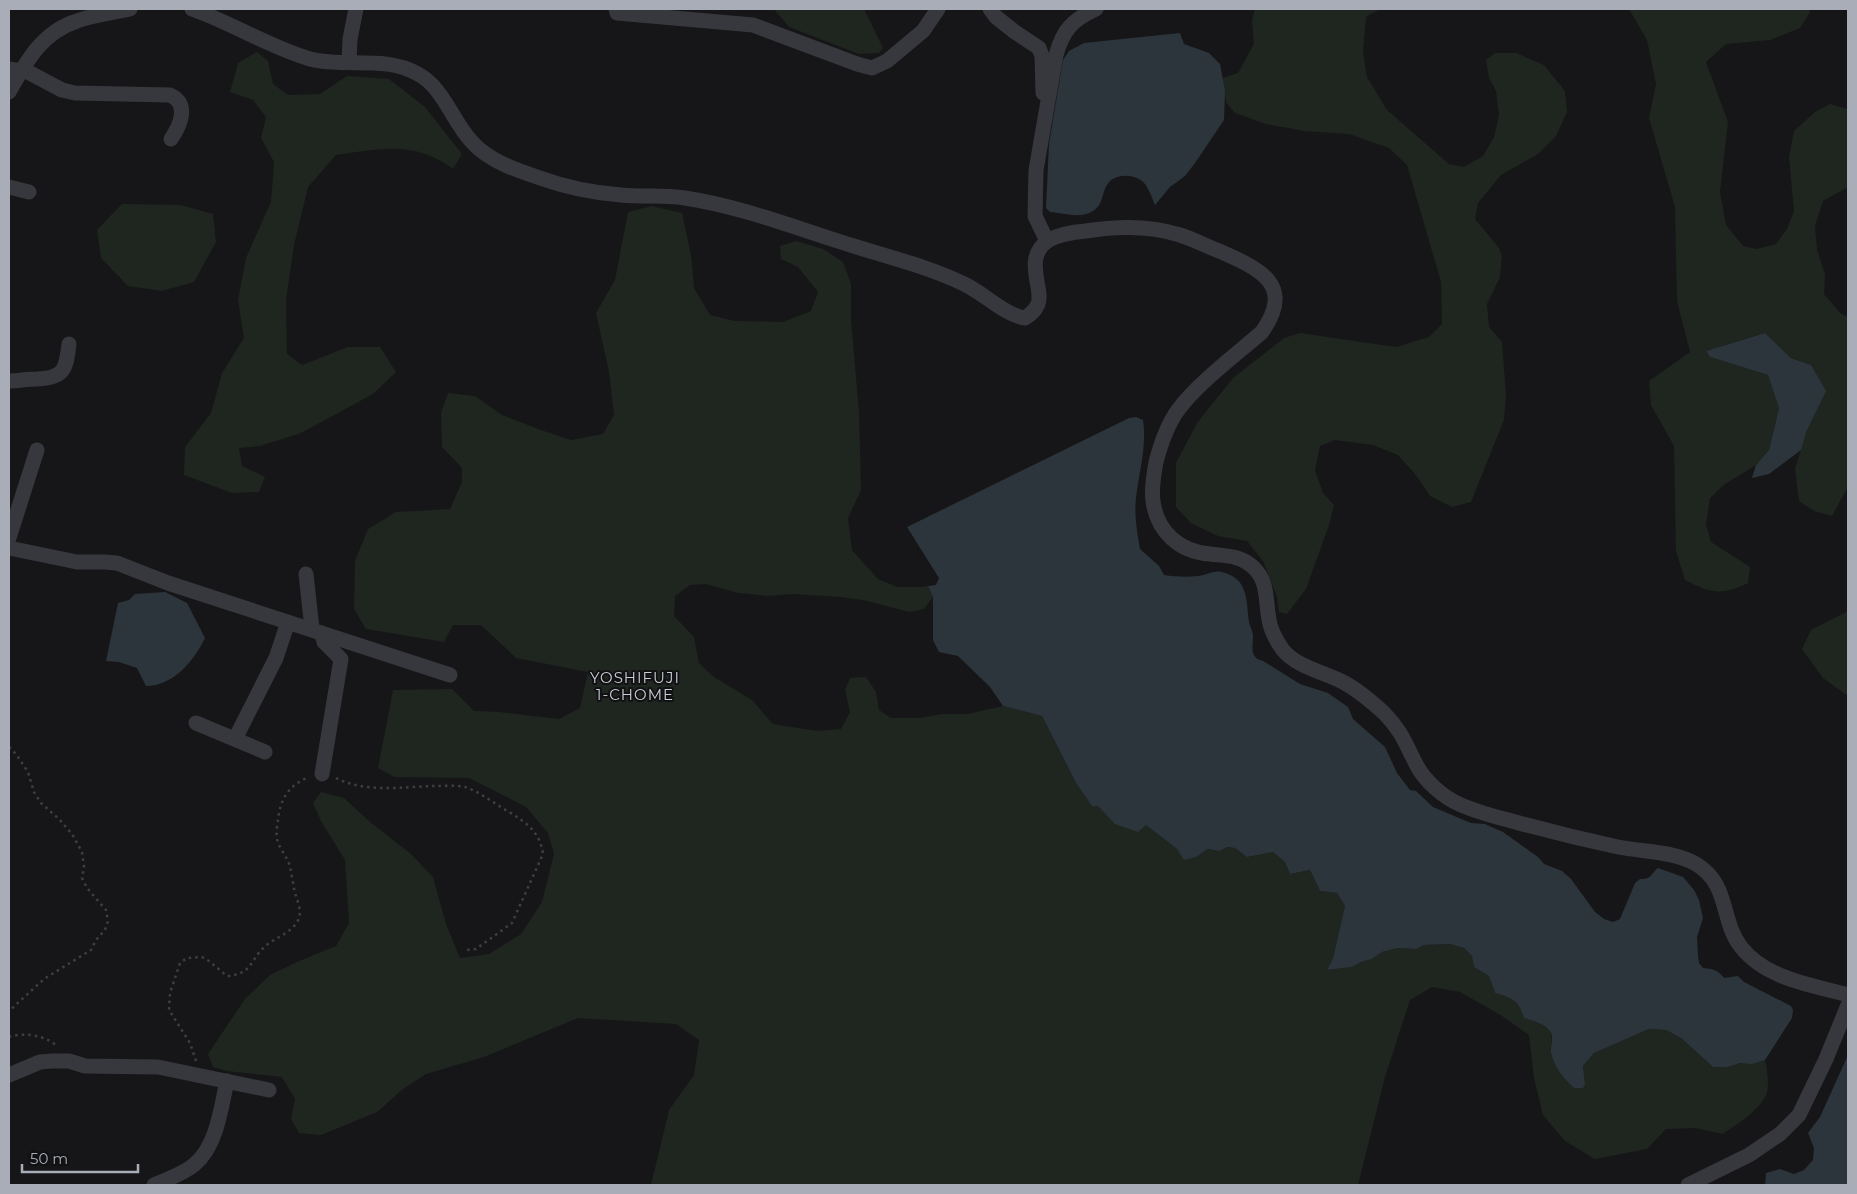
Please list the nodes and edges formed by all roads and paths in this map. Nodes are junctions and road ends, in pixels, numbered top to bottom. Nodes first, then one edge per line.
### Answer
1 (130, 9) edge
2 (192, 9) edge
3 (356, 9) edge
4 (616, 9) edge
5 (938, 9) edge
6 (990, 9) edge
7 (1096, 9) edge
8 (76, 15) edge
9 (349, 62) junction
10 (15, 70) edge
11 (9, 92) edge
12 (1048, 105) junction
13 (171, 139) dead end
14 (9, 187) edge
15 (29, 192) dead end
16 (1047, 241) junction
17 (69, 344) dead end
18 (9, 382) edge
19 (37, 450) dead end
20 (9, 538) edge
21 (9, 548) edge
22 (306, 574) dead end
23 (288, 622) junction
24 (317, 631) junction
25 (450, 675) dead end
26 (196, 723) dead end
27 (235, 740) junction
28 (9, 747) edge
29 (265, 752) dead end
30 (322, 774) junction
31 (467, 950) dead end
32 (1848, 995) edge
33 (1848, 1005) edge
34 (9, 1011) edge
35 (9, 1036) edge
36 (60, 1061) junction
37 (199, 1075) junction
38 (9, 1076) edge
39 (227, 1081) junction
40 (269, 1090) dead end
41 (154, 1185) edge
42 (1688, 1185) edge

1 - 8 street
2 - 9 street
3 - 9 street
4 - 5 street
6 - 12 street
7 - 12 street
8 - 10 street
9 - 16 street
10 - 11 street
10 - 13 street
12 - 16 street
14 - 15 street
16 - 32 street
17 - 18 street
19 - 20 street
21 - 23 street
22 - 24 street
23 - 24 street
23 - 27 street
24 - 25 street
24 - 30 street
26 - 27 street
27 - 29 street
28 - 34 path
30 - 31 path
30 - 37 path
33 - 42 street
35 - 36 path
36 - 37 street
36 - 38 street
37 - 39 street
39 - 40 street
39 - 41 street

